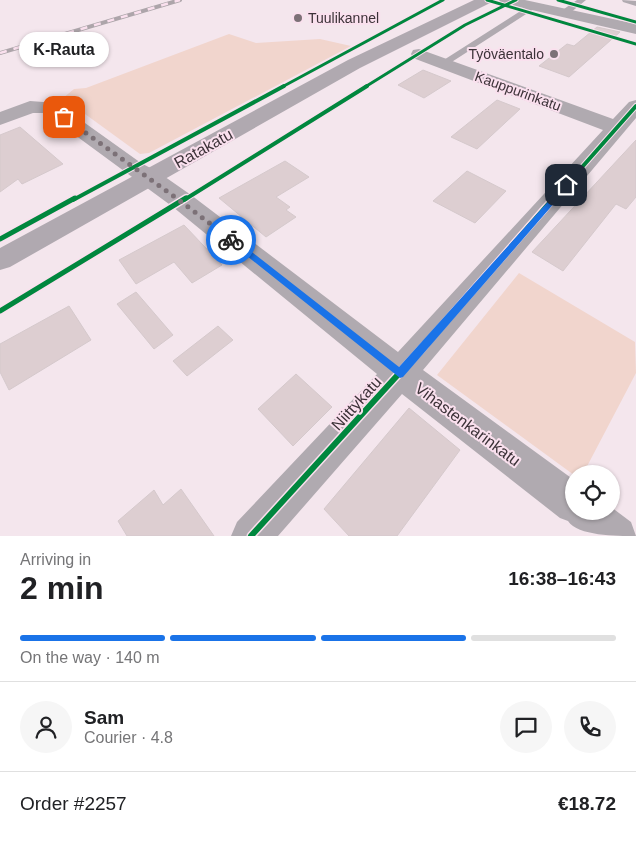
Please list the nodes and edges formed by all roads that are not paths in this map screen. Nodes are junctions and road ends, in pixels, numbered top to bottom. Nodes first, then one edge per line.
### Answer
1 (458, 0) edge
2 (485, 0) edge
3 (506, 0) edge
4 (582, 0) edge
5 (626, 0) edge
6 (535, 4) edge
7 (636, 4) edge
8 (567, 11) junction
9 (588, 19) junction
10 (610, 25) junction
11 (636, 29) edge
12 (636, 35) edge
13 (419, 54) dead end
14 (444, 63) junction
15 (354, 64) junction
16 (627, 117) edge
17 (0, 119) edge
18 (150, 177) junction
19 (0, 260) edge
20 (400, 373) junction
21 (565, 497) edge
22 (596, 520) edge
23 (251, 536) edge
24 (617, 536) edge

1 - 15 main road, Ratakatu
2 - 15 main road, Ratakatu
3 - 6 street
4 - 8 lane
5 - 7 lane
6 - 8 street
6 - 9 street
6 - 14 lane
8 - 9 street
9 - 10 street
10 - 11 street
10 - 12 street
13 - 14 street, Kauppurinkatu
14 - 16 street, Kauppurinkatu
15 - 18 main road, Ratakatu
16 - 20 street, Niittykatu
17 - 18 street, Vihastenkarinkatu
18 - 19 main road, Ratakatu
18 - 20 street, Vihastenkarinkatu
20 - 21 street, Vihastenkarinkatu
20 - 23 street, Niittykatu
22 - 24 street

